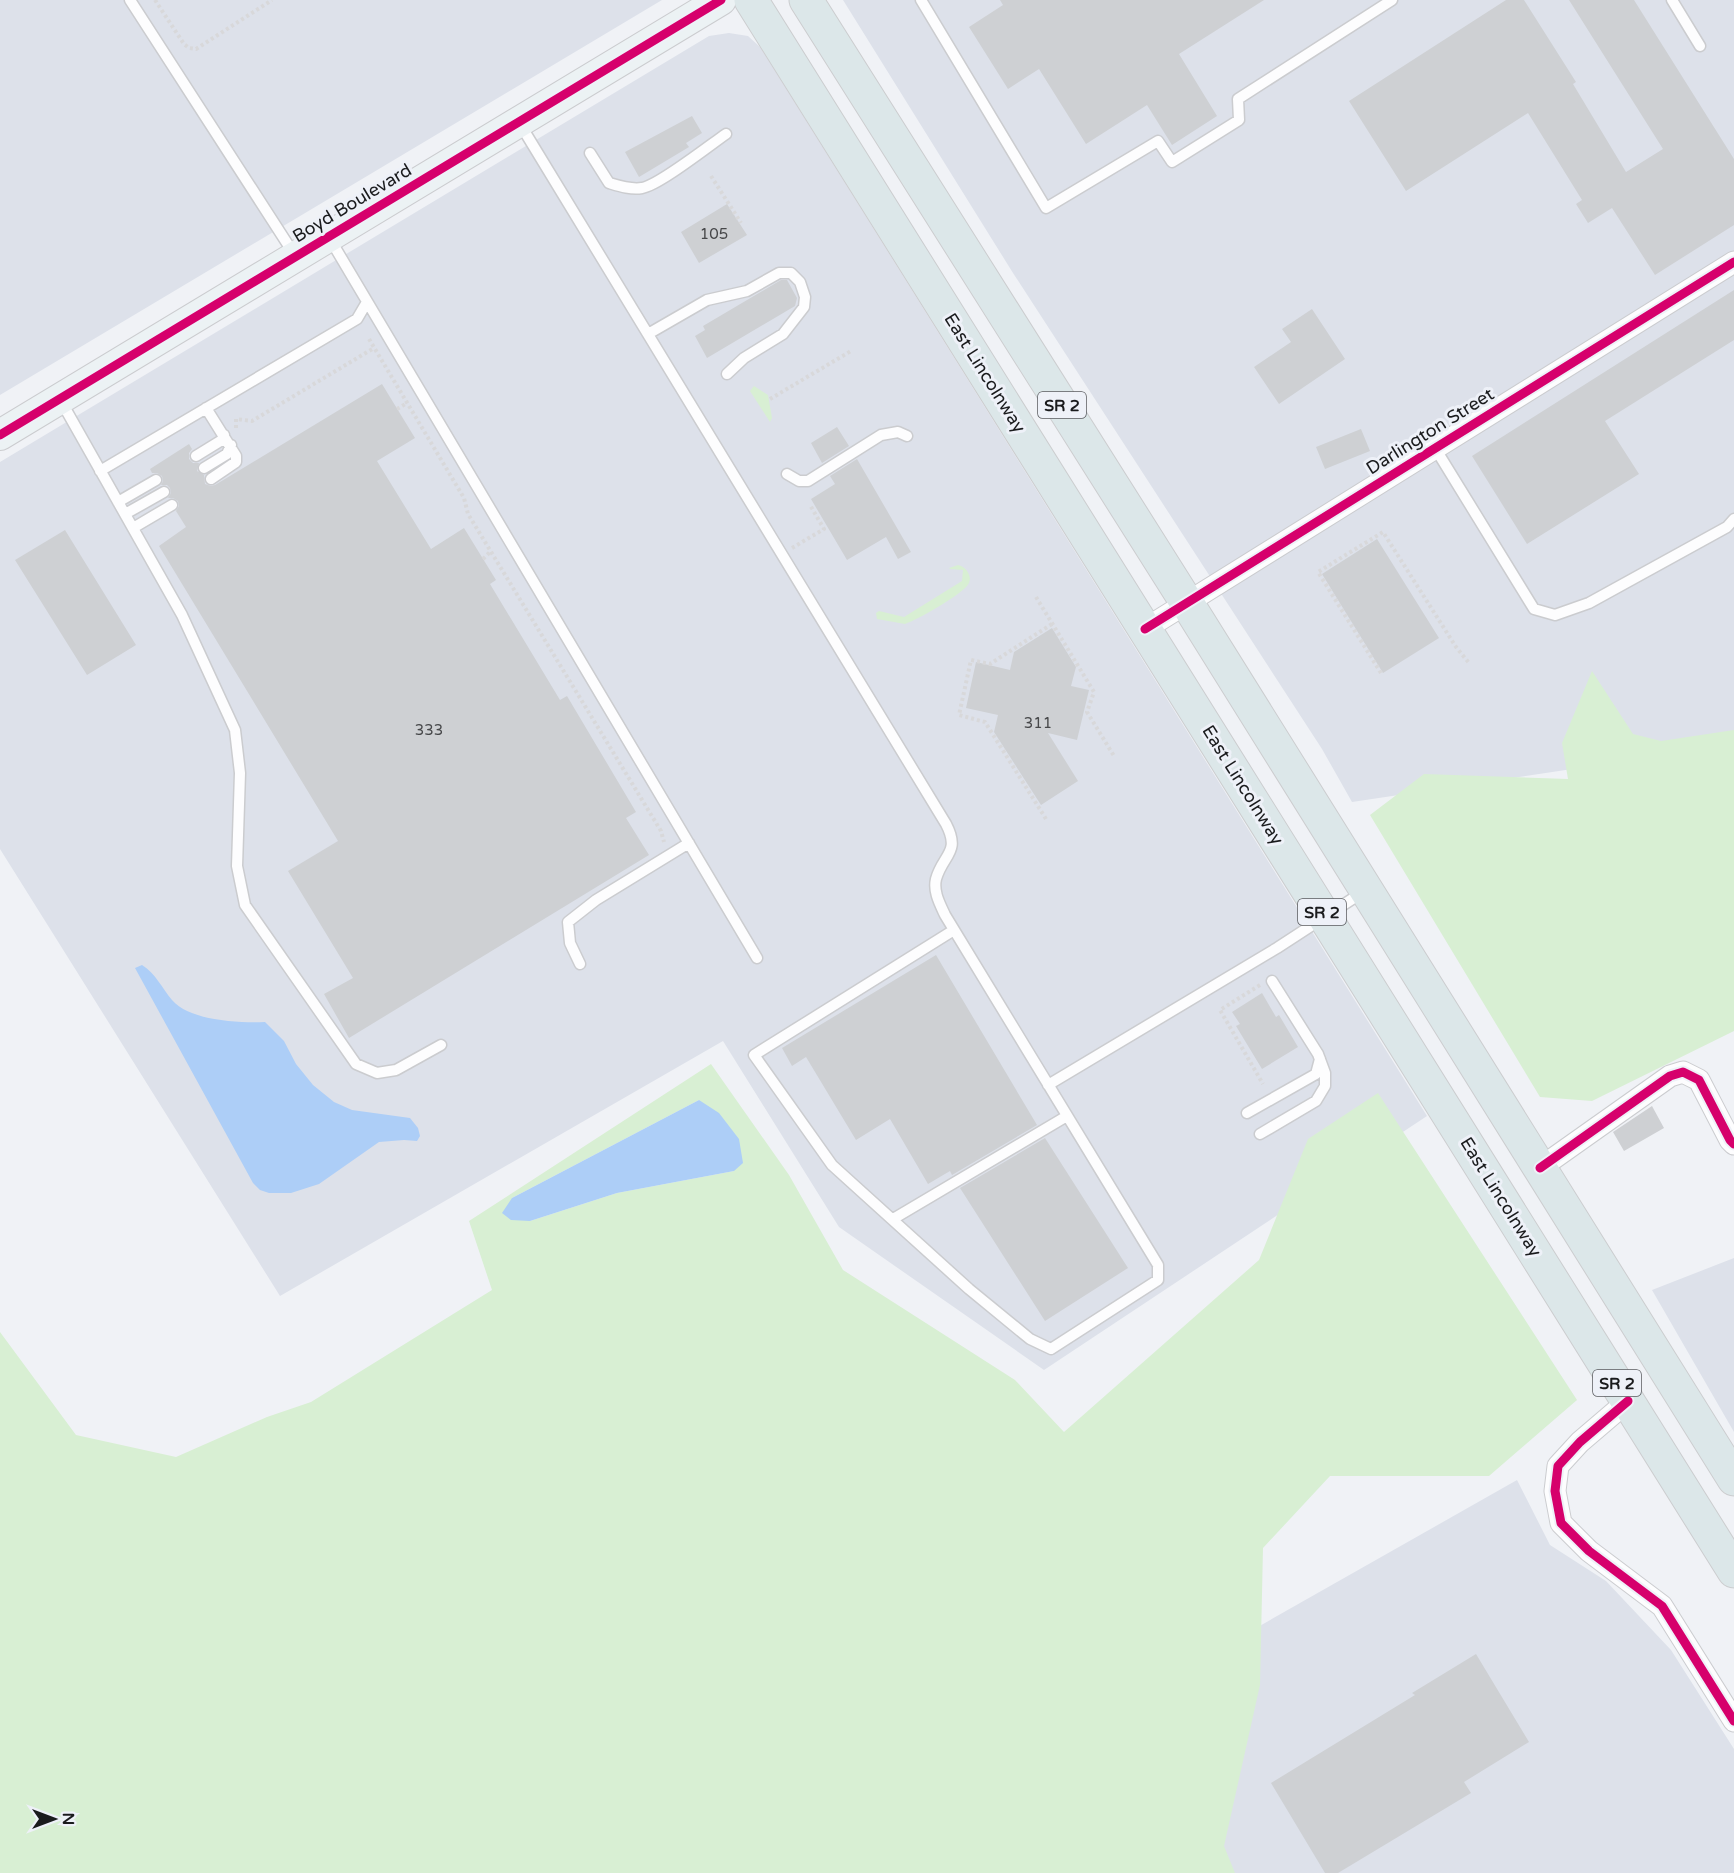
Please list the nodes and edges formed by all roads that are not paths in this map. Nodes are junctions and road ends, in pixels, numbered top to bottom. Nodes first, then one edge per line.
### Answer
1 (130, 0) edge
2 (721, 0) edge
3 (751, 0) edge
4 (806, 0) edge
5 (921, 0) edge
6 (1392, 0) edge
7 (1671, 0) edge
8 (1700, 46) dead end
9 (519, 122) junction
10 (726, 134) dead end
11 (590, 153) dead end
12 (328, 237) junction
13 (295, 257) junction
14 (1734, 262) edge
15 (367, 302) junction
16 (648, 334) junction
17 (1039, 369) junction
18 (727, 374) dead end
19 (998, 395) junction
20 (60, 399) junction
21 (206, 408) junction
22 (0, 435) edge
23 (224, 435) junction
24 (907, 436) dead end
25 (231, 446) junction
26 (1435, 448) junction
27 (196, 456) dead end
28 (204, 468) dead end
29 (100, 471) junction
30 (787, 474) dead end
31 (211, 479) dead end
32 (156, 480) dead end
33 (164, 492) dead end
34 (118, 502) junction
35 (172, 505) dead end
36 (125, 514) junction
37 (1734, 519) edge
38 (133, 528) junction
39 (1187, 603) junction
40 (1145, 629) junction
41 (689, 843) junction
42 (1366, 890) junction
43 (1326, 918) junction
44 (954, 930) junction
45 (758, 958) dead end
46 (580, 964) dead end
47 (1267, 982) road end
48 (441, 1046) dead end
49 (1320, 1059) junction
50 (1048, 1085) junction
51 (1247, 1113) dead end
52 (1067, 1116) junction
53 (1260, 1134) dead end
54 (1734, 1144) edge
55 (1540, 1168) junction
56 (893, 1220) junction
57 (1668, 1373) junction
58 (1628, 1401) junction
59 (1734, 1479) edge
60 (1734, 1571) edge
61 (1734, 1721) edge

1 - 13 lane
2 - 9 street, Boyd Boulevard
3 - 19 main road, East Lincolnway / SR 2
4 - 17 main road, SR 2
5 - 6 lane
7 - 8 lane
9 - 12 street, Boyd Boulevard
9 - 16 lane
10 - 11 lane
12 - 13 street, Boyd Boulevard
12 - 15 lane
13 - 20 street, Boyd Boulevard
14 - 26 street, Darlington Street
15 - 21 lane
15 - 41 lane
16 - 18 lane
16 - 44 lane
17 - 19 main road
17 - 39 main road, SR 2
19 - 40 main road, East Lincolnway / SR 2
20 - 22 street, Boyd Boulevard
20 - 29 lane
21 - 23 lane
21 - 29 lane
23 - 25 lane
23 - 27 lane
24 - 30 lane
25 - 28 lane
25 - 31 lane
26 - 37 lane
26 - 39 street, Darlington Street
29 - 34 lane
32 - 34 lane
33 - 36 lane
34 - 36 lane
35 - 38 lane
36 - 38 lane
38 - 48 lane
39 - 40 street, Darlington Street
39 - 42 main road, SR 2
40 - 43 main road, East Lincolnway / SR 2
41 - 45 lane
41 - 46 lane
42 - 43 lane
42 - 55 main road, SR 2
43 - 50 lane
43 - 58 main road, East Lincolnway / SR 2
44 - 50 lane
44 - 56 lane
47 - 49 lane
49 - 51 lane
49 - 53 lane
50 - 52 lane
52 - 56 lane
52 - 56 lane
54 - 55 street
55 - 57 main road, SR 2
57 - 58 main road
57 - 59 main road, SR 2
58 - 60 main road, East Lincolnway / SR 2
58 - 61 street

